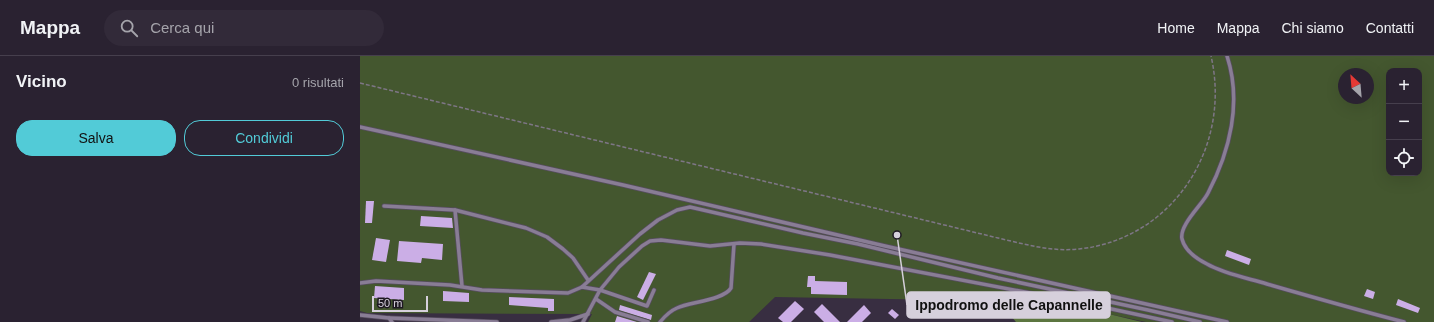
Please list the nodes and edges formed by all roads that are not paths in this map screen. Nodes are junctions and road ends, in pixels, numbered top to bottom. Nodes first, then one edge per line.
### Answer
1 (1227, 56) edge
2 (360, 126) edge
3 (384, 206) dead end
4 (455, 210) junction
5 (734, 244) junction
6 (588, 280) junction
7 (360, 283) edge
8 (462, 286) junction
9 (582, 287) junction
10 (600, 290) junction
11 (654, 290) dead end
12 (596, 299) junction
13 (588, 314) junction
14 (360, 315) edge
15 (389, 318) junction
16 (392, 322) edge
17 (497, 322) edge
18 (546, 322) edge
19 (551, 322) edge
20 (583, 322) edge
21 (648, 322) edge
22 (660, 322) edge
23 (1172, 322) edge
24 (1200, 322) edge
25 (1227, 322) edge
26 (1404, 322) edge

1 - 26 lane
2 - 25 lane
3 - 4 lane
4 - 6 lane
4 - 8 lane
5 - 10 lane
5 - 22 lane
5 - 23 lane
6 - 9 lane
6 - 24 lane
7 - 8 lane
8 - 9 lane
9 - 10 lane
10 - 11 lane
10 - 12 lane
12 - 13 lane
12 - 21 lane
13 - 19 lane
13 - 20 lane
14 - 15 lane
15 - 16 lane
15 - 17 lane
18 - 19 lane

